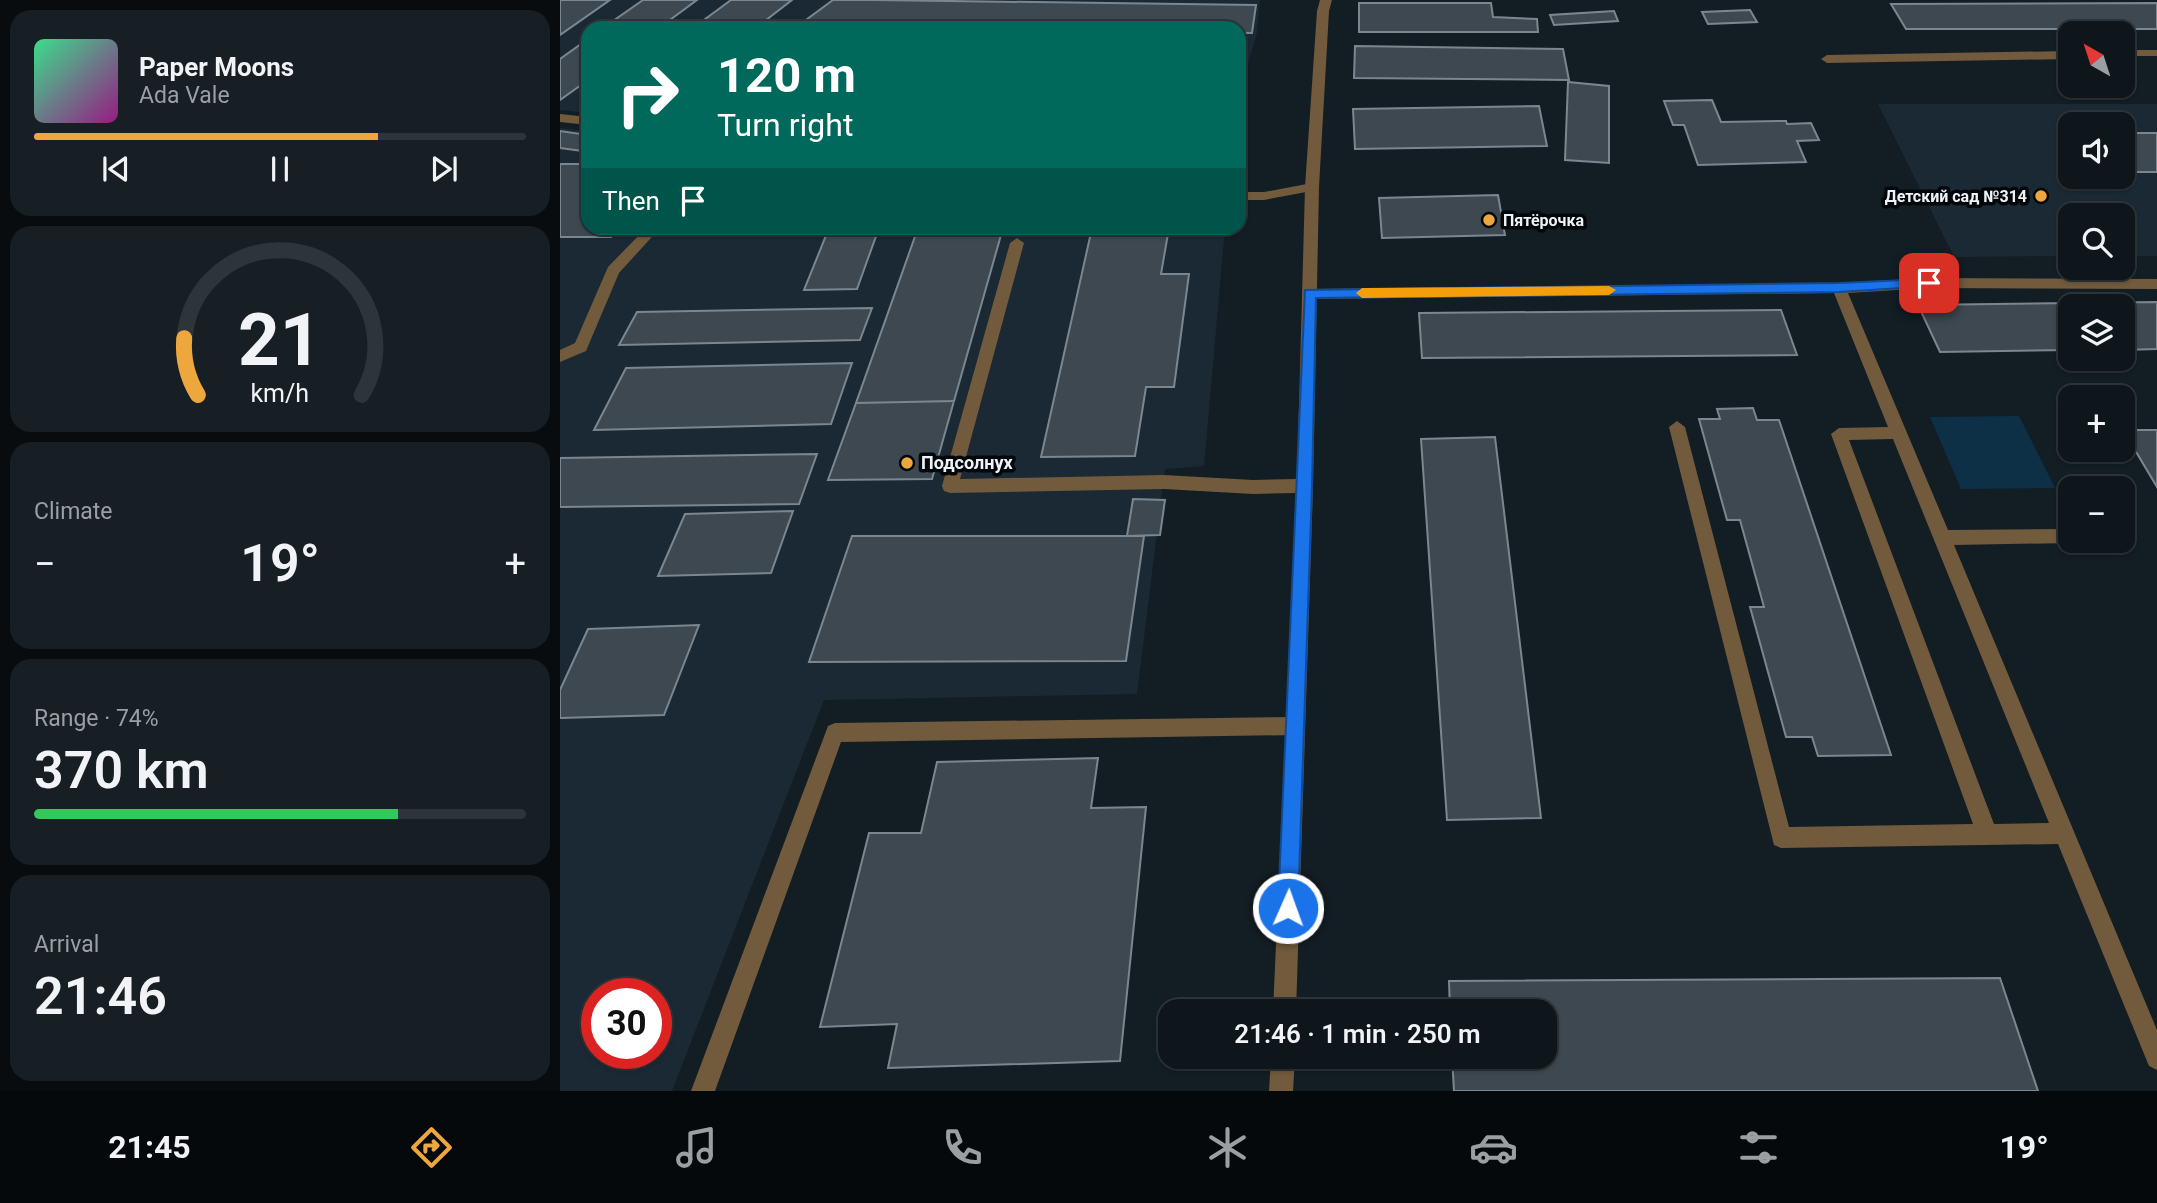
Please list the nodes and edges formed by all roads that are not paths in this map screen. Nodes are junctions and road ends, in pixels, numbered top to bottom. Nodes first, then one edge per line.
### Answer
1 (1326, 0) edge
2 (2157, 53) edge
3 (2135, 54) edge
4 (2058, 55) edge
5 (1827, 60) dead end
6 (560, 118) edge
7 (581, 120) edge
8 (1312, 187) junction
9 (1246, 196) edge
10 (646, 235) edge
11 (1017, 243) dead end
12 (2157, 284) edge
13 (1839, 288) junction
14 (1309, 294) junction
15 (560, 356) edge
16 (1677, 427) dead end
17 (1898, 433) junction
18 (1305, 486) junction
19 (2058, 536) edge
20 (1942, 538) junction
21 (1295, 726) junction
22 (2064, 833) junction
23 (1987, 834) junction
24 (1284, 999) edge
25 (2157, 1058) edge
26 (1282, 1069) edge
27 (703, 1091) edge
28 (1281, 1091) edge

1 - 8 street
2 - 3 street
4 - 5 street
6 - 7 street
8 - 9 street
8 - 14 street
10 - 15 street
11 - 18 street
12 - 13 street
13 - 14 street
13 - 17 street
14 - 18 street
16 - 23 street
17 - 20 street
17 - 23 street
18 - 21 street
19 - 20 street
20 - 22 street
21 - 24 street
21 - 27 street
22 - 23 street
22 - 25 street
26 - 28 street

